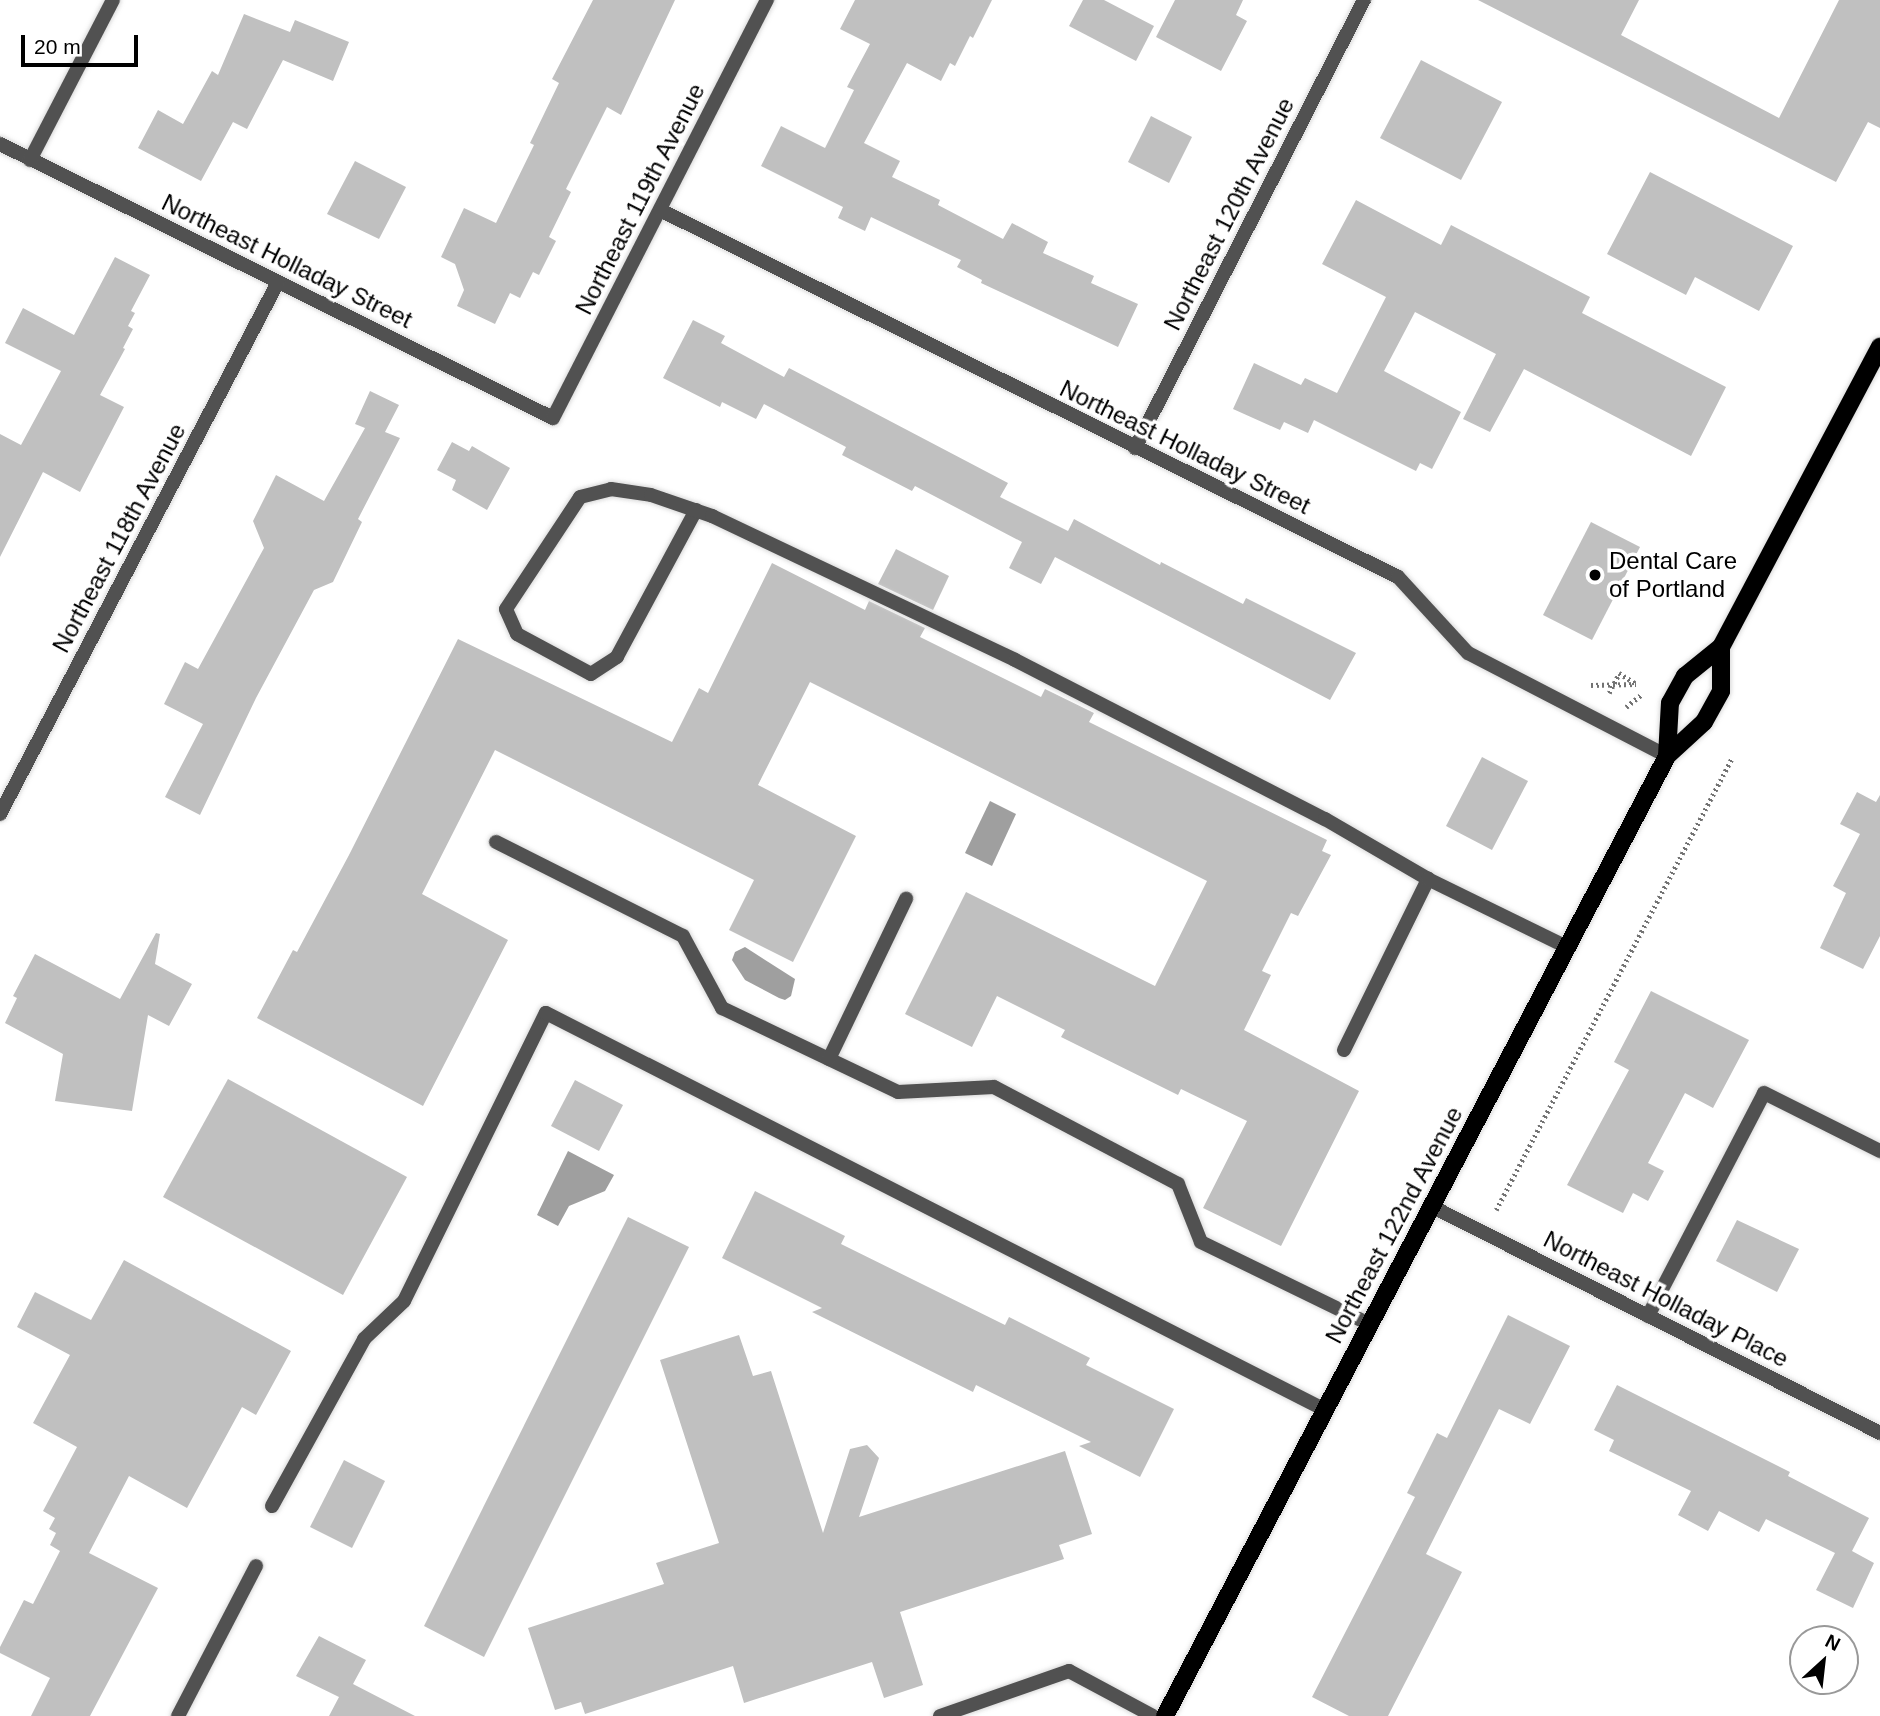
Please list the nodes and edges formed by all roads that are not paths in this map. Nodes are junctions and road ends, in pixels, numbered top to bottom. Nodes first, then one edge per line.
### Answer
1 (113, 0) edge
2 (766, 0) edge
3 (1364, 0) edge
4 (0, 144) edge
5 (30, 160) junction
6 (660, 210) junction
7 (278, 282) junction
8 (1880, 347) edge
9 (553, 418) joint
10 (1135, 448) junction
11 (696, 510) junction
12 (1721, 647) junction
13 (1667, 756) junction
14 (0, 814) edge
15 (496, 842) dead end
16 (1428, 879) junction
17 (906, 899) dead end
18 (1567, 947) junction
19 (1344, 1050) dead end
20 (829, 1059) junction
21 (1880, 1151) edge
22 (1431, 1206) junction
23 (1648, 1316) junction
24 (1369, 1324) junction
25 (1325, 1410) junction
26 (1880, 1433) edge
27 (272, 1506) dead end
28 (256, 1566) dead end
29 (178, 1716) edge
30 (940, 1716) edge
31 (1153, 1716) edge
32 (1165, 1716) edge

1 - 5 street
2 - 6 street, Northeast 119th Avenue
3 - 10 street, Northeast 120th Avenue
4 - 5 street, Northeast Holladay Street
5 - 7 street, Northeast Holladay Street
6 - 9 street, Northeast 119th Avenue
6 - 10 street, Northeast Holladay Street
7 - 9 street, Northeast Holladay Street
7 - 14 street, Northeast 118th Avenue
8 - 12 main road, Northeast 122nd Avenue
10 - 13 street, Northeast Holladay Street
11 - 11 street
11 - 16 street
12 - 13 main road, Northeast 122nd Avenue
12 - 13 main road, Northeast 122nd Avenue
13 - 18 main road, Northeast 122nd Avenue
15 - 20 street
16 - 18 street
16 - 19 street
17 - 20 street
18 - 22 main road, Northeast 122nd Avenue
20 - 24 street
21 - 23 street
22 - 23 street, Northeast Holladay Place
22 - 24 main road, Northeast 122nd Avenue
23 - 26 street, Northeast Holladay Place
24 - 25 main road, Northeast 122nd Avenue
25 - 27 street
25 - 32 main road, Northeast 122nd Avenue
28 - 29 street
30 - 31 street

